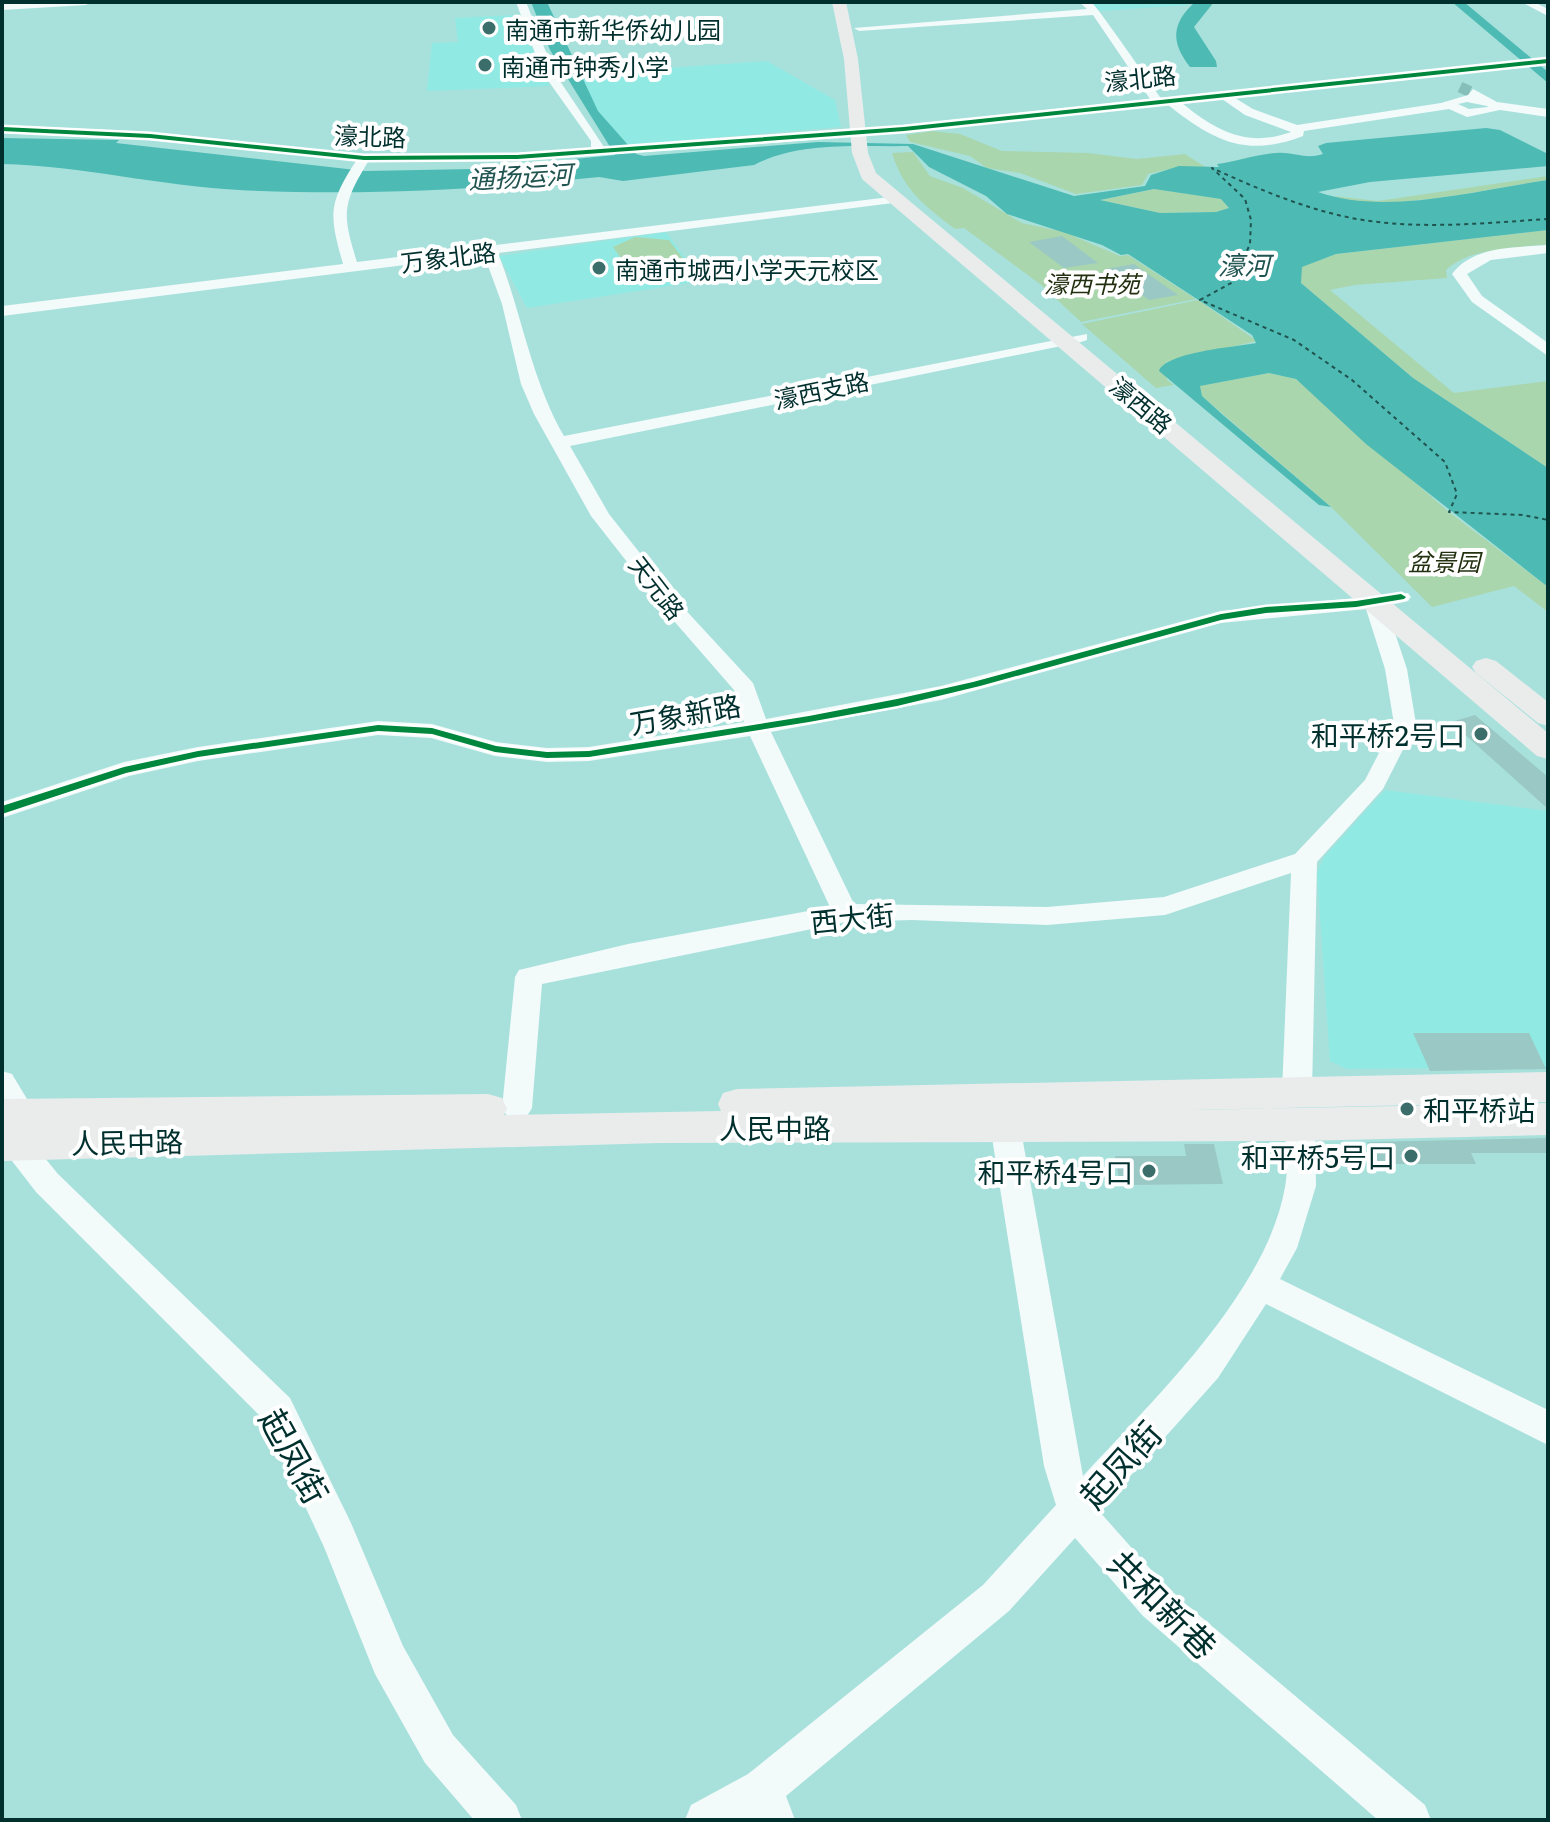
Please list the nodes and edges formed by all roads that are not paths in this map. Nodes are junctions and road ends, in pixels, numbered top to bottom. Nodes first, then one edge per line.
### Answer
1 (86, 2) edge
2 (521, 2) edge
3 (839, 2) edge
4 (853, 2) edge
5 (1084, 2) edge
6 (1526, 2) edge
7 (2, 7) edge
8 (1096, 12) junction
9 (1548, 13) edge
10 (859, 28) junction
11 (1543, 60) edge
12 (1519, 62) junction
13 (1410, 73) junction
14 (869, 74) dead end
15 (1431, 84) tunnel mouth
16 (1444, 92) tunnel mouth
17 (1473, 93) tunnel mouth
18 (1222, 94) junction
19 (1161, 100) junction
20 (1453, 102) junction
21 (1492, 104) junction
22 (1548, 113) edge
23 (2, 129) edge
24 (1296, 129) junction
25 (870, 136) junction
26 (602, 150) junction
27 (361, 163) junction
28 (893, 199) junction
29 (1548, 249) edge
30 (490, 251) junction
31 (351, 267) junction
32 (2, 311) edge
33 (1073, 338) junction
34 (1548, 351) edge
35 (561, 442) junction
36 (1388, 600) junction
37 (1548, 717) edge
38 (757, 726) junction
39 (1548, 749) edge
40 (2, 810) edge
41 (1304, 860) junction
42 (846, 913) junction
43 (2, 1082) edge
44 (1548, 1087) edge
45 (517, 1108) junction
46 (1298, 1109) junction
47 (1548, 1119) edge
48 (1005, 1125) junction
49 (10, 1129) edge
50 (1260, 1285) junction
51 (1548, 1428) edge
52 (1076, 1512) junction
53 (768, 1805) edge
54 (501, 1820) edge
55 (706, 1820) edge
56 (1410, 1820) edge

1 - 7 street
2 - 26 street
3 - 25 main road, 濠西路
4 - 10 main road
5 - 8 street
6 - 9 street
8 - 10 street
8 - 19 street
10 - 14 main road
11 - 12 street, 濠北路
12 - 13 street, 濠北路
12 - 19 street, 濠北路
13 - 15 street
13 - 18 street, 濠北路
16 - 20 street
17 - 21 street
18 - 19 street, 濠北路
18 - 24 street
19 - 24 street
19 - 25 street, 濠北路
20 - 21 street
20 - 24 street
21 - 22 street
23 - 27 street, 濠北路
25 - 26 street, 濠北路
25 - 28 main road, 濠西路
25 - 33 main road, 濠西路
26 - 27 street, 濠北路
27 - 31 street
28 - 30 street, 万象北路
28 - 33 main road, 濠西路
29 - 34 street
30 - 31 street, 万象北路
30 - 35 street, 天元路
31 - 32 street, 万象北路
33 - 35 street, 濠西支路
33 - 36 main road, 濠西路
35 - 38 street, 天元路
36 - 37 main road, 濠西路
36 - 38 street, 万象新路
36 - 39 main road, 濠西路
36 - 41 street
38 - 40 street, 万象新路
38 - 42 street, 天元路
41 - 42 street, 西大街
41 - 46 street, 起凤街
42 - 45 street, 西大街
43 - 49 street, 起凤街
44 - 46 main road, 人民中路
45 - 46 main road, 人民中路
45 - 49 main road, 人民中路
46 - 47 main road, 人民中路
46 - 48 main road, 人民中路
46 - 50 street, 起凤街
48 - 49 main road, 人民中路
48 - 52 street, 共和新巷
49 - 54 street, 起凤街
50 - 51 street
50 - 52 street, 起凤街
52 - 53 street, 起凤街
52 - 56 street, 共和新巷
53 - 55 street, 起凤街

